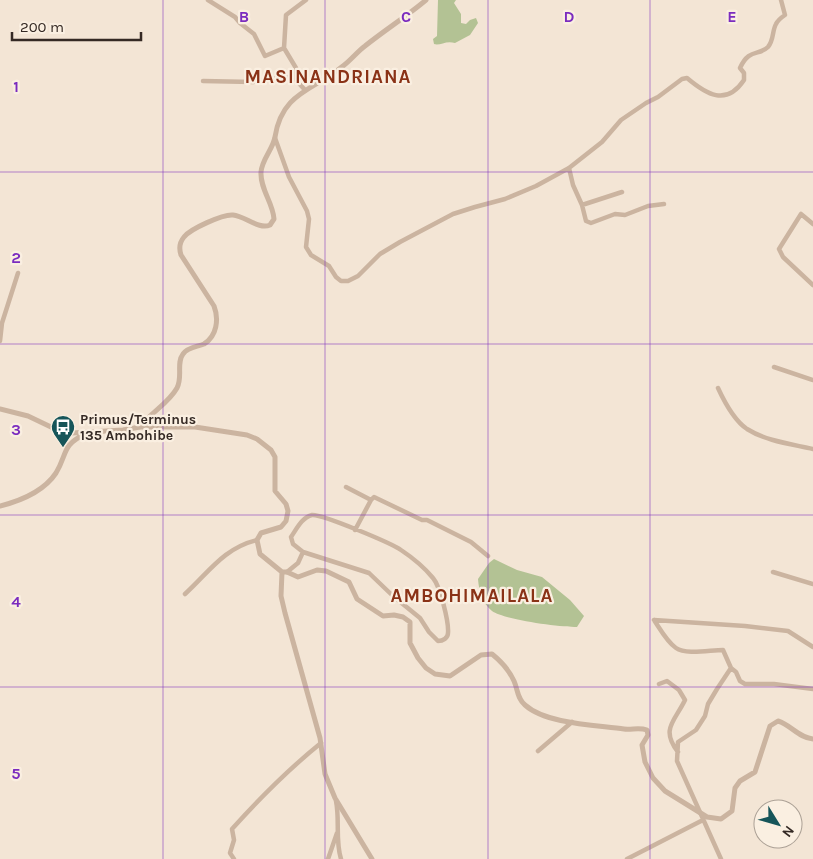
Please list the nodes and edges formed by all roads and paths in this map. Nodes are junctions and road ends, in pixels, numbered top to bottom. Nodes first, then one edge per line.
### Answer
1 (208, 0) edge
2 (306, 0) edge
3 (426, 0) edge
4 (781, 0) edge
5 (284, 48) junction
6 (295, 76) junction
7 (203, 81) dead end
8 (305, 90) junction
9 (275, 137) junction
10 (569, 168) junction
11 (622, 192) dead end
12 (582, 204) junction
13 (664, 204) dead end
14 (813, 224) edge
15 (18, 272) dead end
16 (813, 285) edge
17 (0, 341) edge
18 (774, 367) dead end
19 (813, 380) edge
20 (718, 388) dead end
21 (0, 409) edge
22 (140, 427) junction
23 (89, 433) junction
24 (813, 449) edge
25 (346, 487) dead end
26 (371, 500) junction
27 (0, 506) edge
28 (356, 530) junction
29 (257, 540) junction
30 (303, 552) junction
31 (488, 556) dead end
32 (284, 572) junction
33 (773, 572) dead end
34 (813, 584) edge
35 (185, 594) dead end
36 (813, 647) edge
37 (731, 668) junction
38 (660, 684) dead end
39 (813, 689) edge
40 (572, 722) junction
41 (813, 738) edge
42 (321, 743) junction
43 (538, 751) dead end
44 (678, 752) junction
45 (335, 798) junction
46 (701, 813) junction
47 (703, 820) junction
48 (338, 829) junction
49 (234, 859) edge
50 (328, 859) edge
51 (341, 859) edge
52 (372, 859) edge
53 (627, 859) edge
54 (721, 859) edge

1 - 5 street
2 - 5 street
3 - 8 street
4 - 10 street
5 - 6 street
6 - 7 street
6 - 8 street
8 - 9 street
9 - 10 street
9 - 22 street
10 - 12 street
11 - 12 street
12 - 13 street
14 - 16 street
15 - 17 street
18 - 19 street
20 - 24 street
21 - 23 street
22 - 23 street
22 - 29 street
23 - 27 street
25 - 26 street
26 - 28 street
26 - 31 street
28 - 30 street
28 - 30 street
29 - 32 street
29 - 35 street
30 - 32 street
32 - 40 street
32 - 42 street
33 - 34 street
36 - 37 street
37 - 39 street
37 - 44 street
38 - 44 street
40 - 43 street
40 - 46 street
41 - 46 street
42 - 45 street
42 - 49 street
44 - 46 street
45 - 48 street
45 - 52 street
46 - 47 street
47 - 53 street
47 - 54 street
48 - 50 street
48 - 51 street

